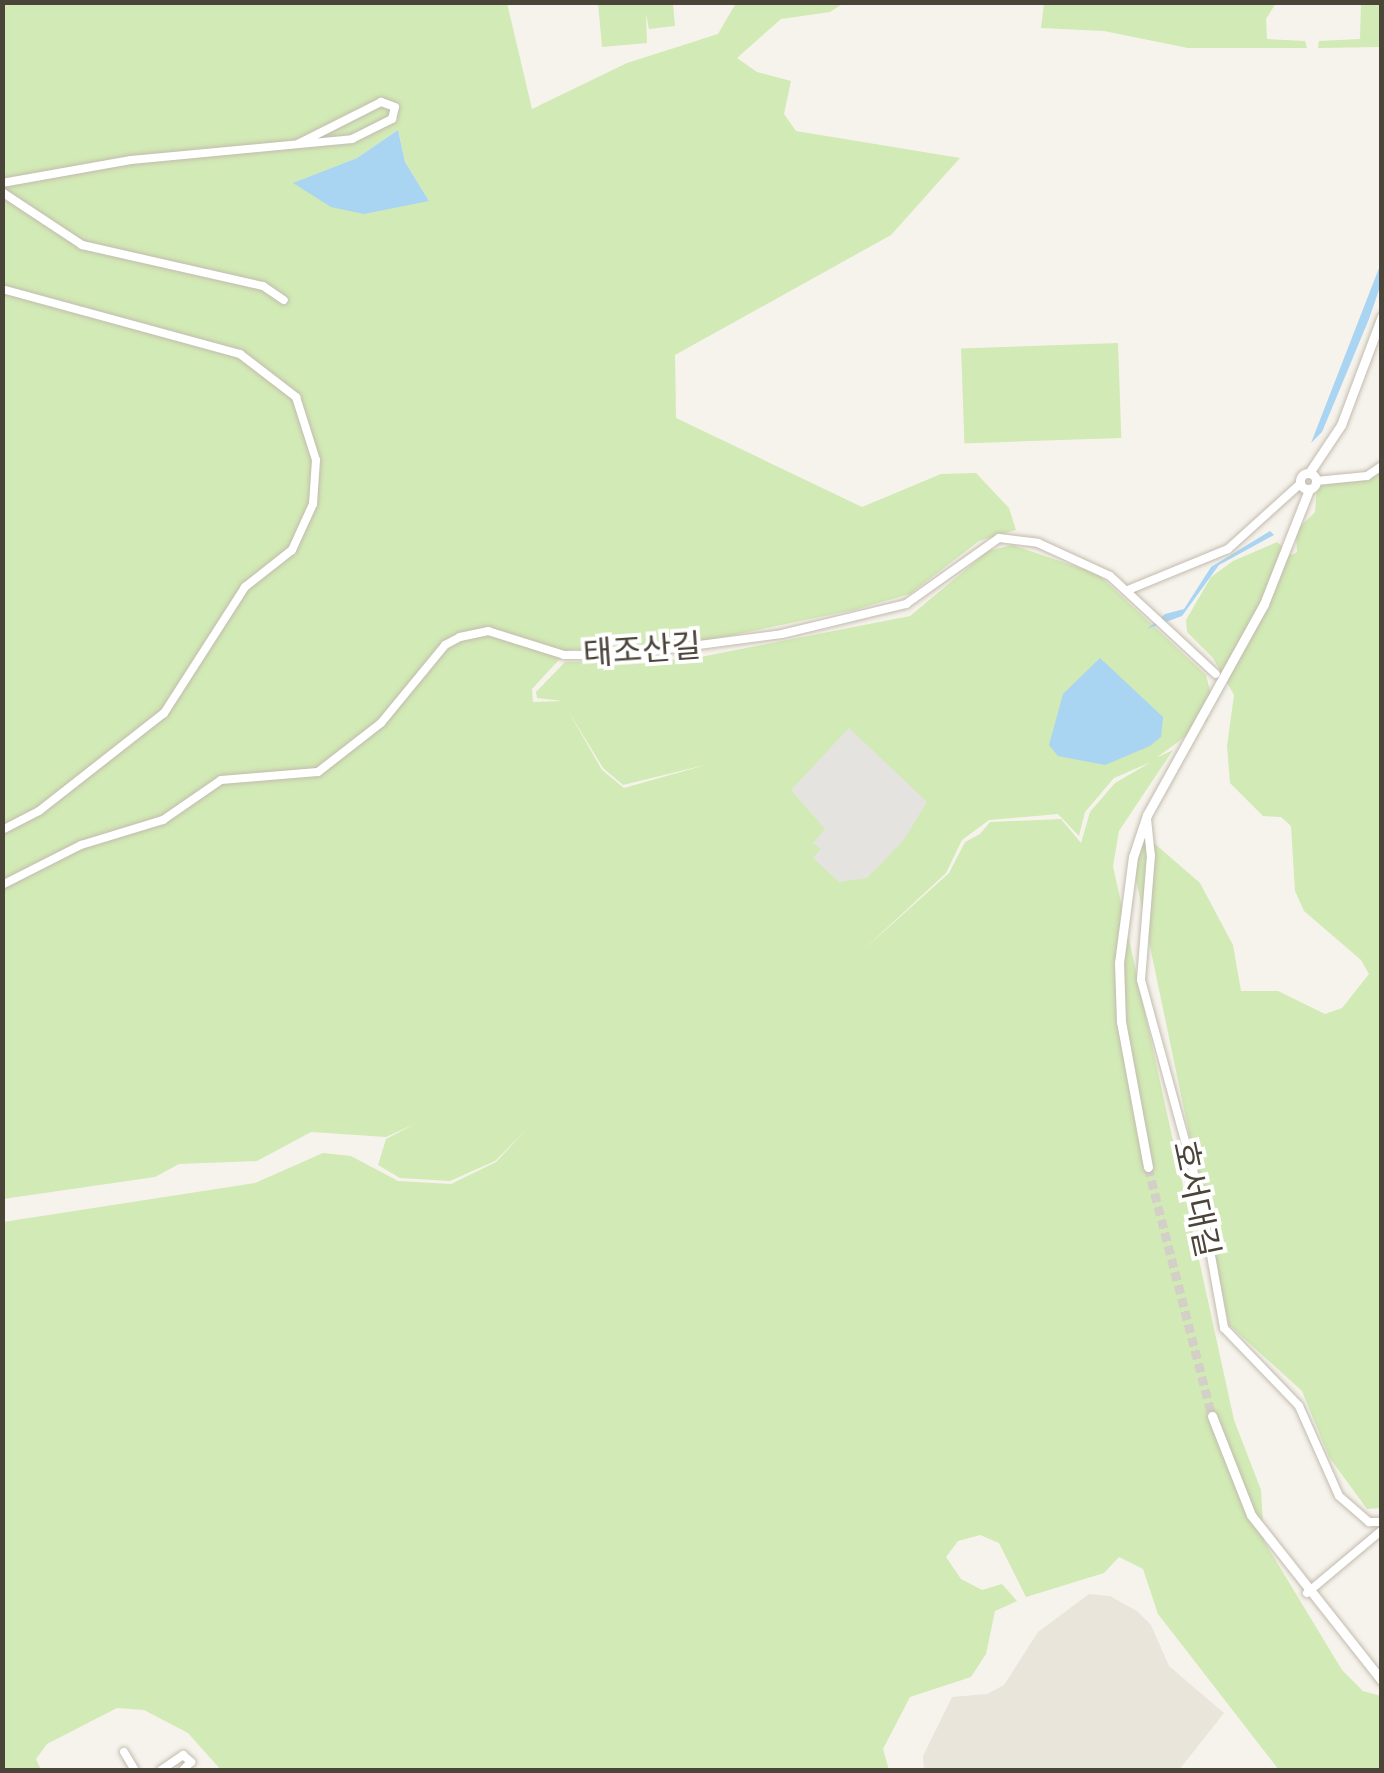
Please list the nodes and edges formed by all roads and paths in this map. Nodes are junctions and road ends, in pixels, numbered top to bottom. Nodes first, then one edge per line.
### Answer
1 (298, 144) junction
2 (2, 184) edge
3 (2, 192) edge
4 (2, 289) edge
5 (284, 300) dead end
6 (1382, 316) edge
7 (1382, 466) edge
8 (1312, 477) junction
9 (1304, 487) junction
10 (1128, 590) junction
11 (1216, 674) dead end
12 (1147, 815) junction
13 (2, 830) edge
14 (2, 885) edge
15 (1148, 1167) tunnel mouth
16 (1212, 1416) tunnel mouth
17 (1382, 1522) edge
18 (1382, 1530) edge
19 (1307, 1593) junction
20 (1382, 1681) edge
21 (124, 1752) dead end
22 (135, 1770) edge
23 (161, 1770) edge
24 (183, 1770) edge

1 - 1 street
1 - 2 street
3 - 5 street
4 - 13 street
6 - 8 street
7 - 8 street
8 - 9 street
8 - 9 street
9 - 10 street
9 - 12 street
10 - 11 street
10 - 14 street, 태조산길
12 - 15 street
12 - 17 street, 호서대길
16 - 19 street
18 - 19 street
19 - 20 street
21 - 22 street
23 - 24 street

